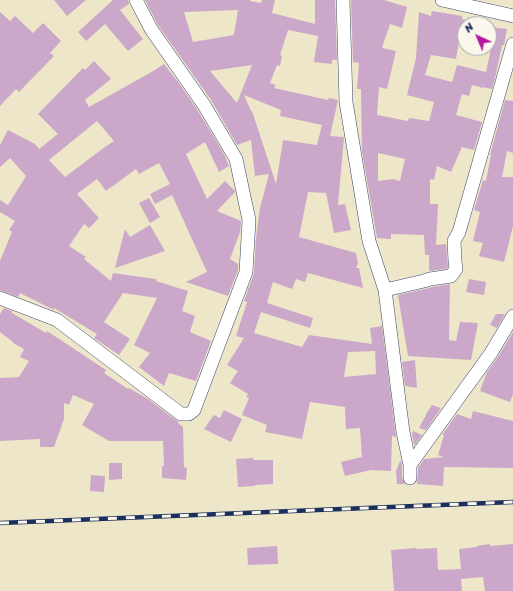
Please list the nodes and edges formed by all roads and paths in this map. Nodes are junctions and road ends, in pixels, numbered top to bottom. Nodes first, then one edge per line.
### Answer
1 (136, 0) edge
2 (343, 0) edge
3 (442, 0) edge
4 (513, 16) edge
5 (513, 44) edge
6 (385, 290) junction
7 (0, 298) edge
8 (513, 316) edge

1 - 7 street
2 - 6 street
3 - 4 street
5 - 6 street
6 - 8 street

